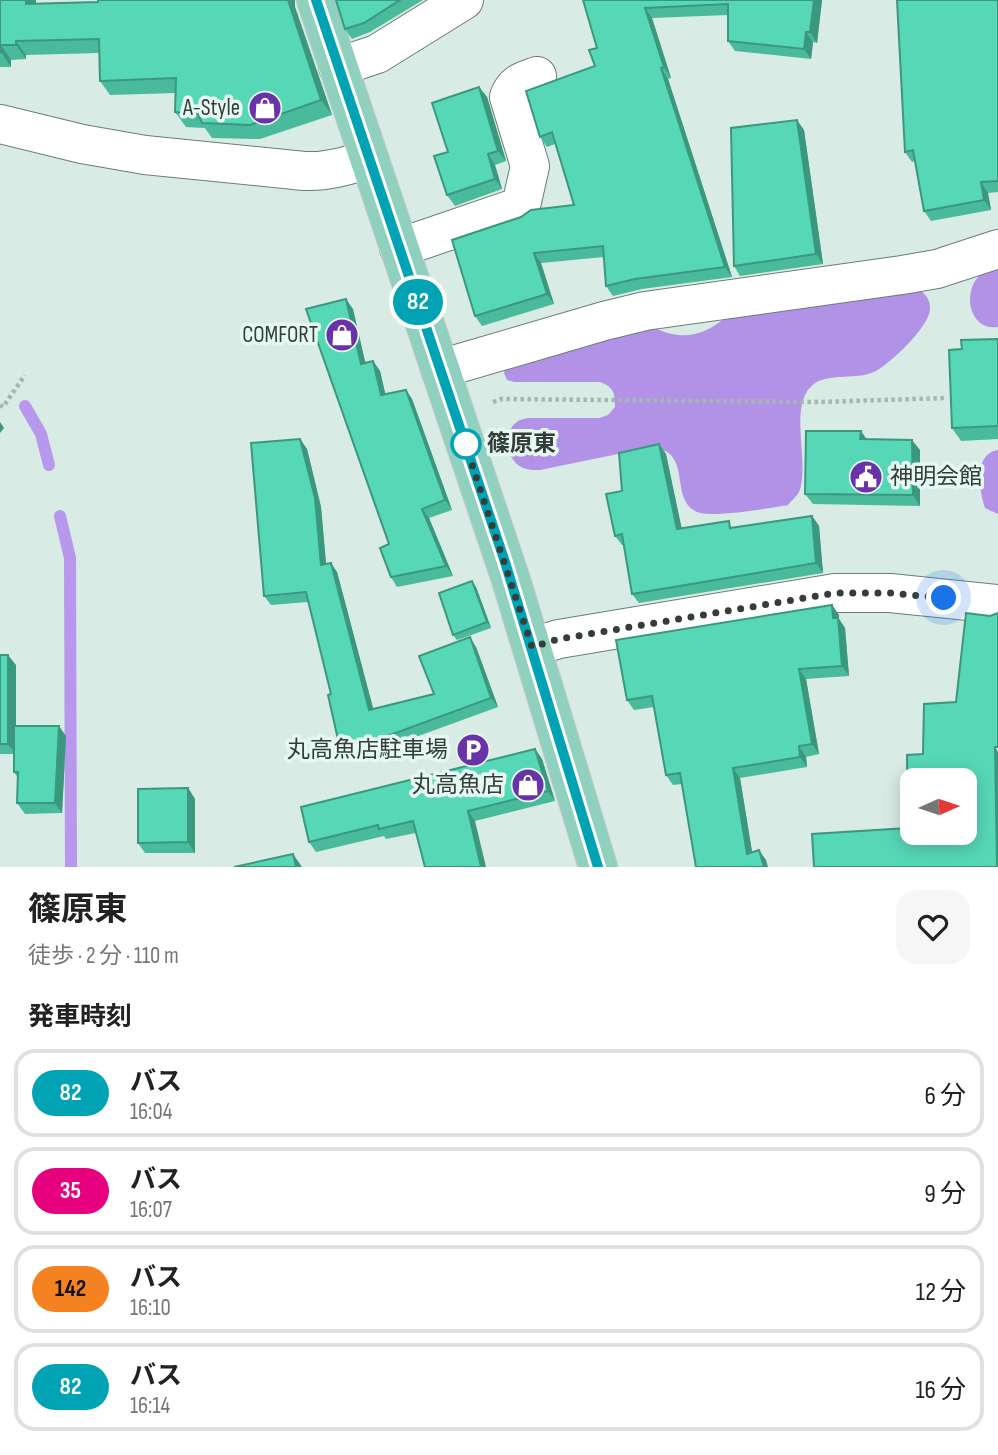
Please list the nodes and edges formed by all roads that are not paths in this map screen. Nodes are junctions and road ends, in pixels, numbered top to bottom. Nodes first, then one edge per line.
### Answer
1 (316, 0) edge
2 (464, 0) edge
3 (338, 67) junction
4 (537, 76) dead end
5 (0, 124) edge
6 (369, 159) junction
7 (400, 248) junction
8 (998, 248) edge
9 (440, 369) junction
10 (998, 604) edge
11 (532, 647) junction
12 (598, 867) edge

1 - 3 main road
2 - 3 street
3 - 6 main road
4 - 7 street
5 - 6 street
6 - 7 main road
7 - 9 main road
8 - 9 street
9 - 11 main road
10 - 11 street
11 - 12 main road

